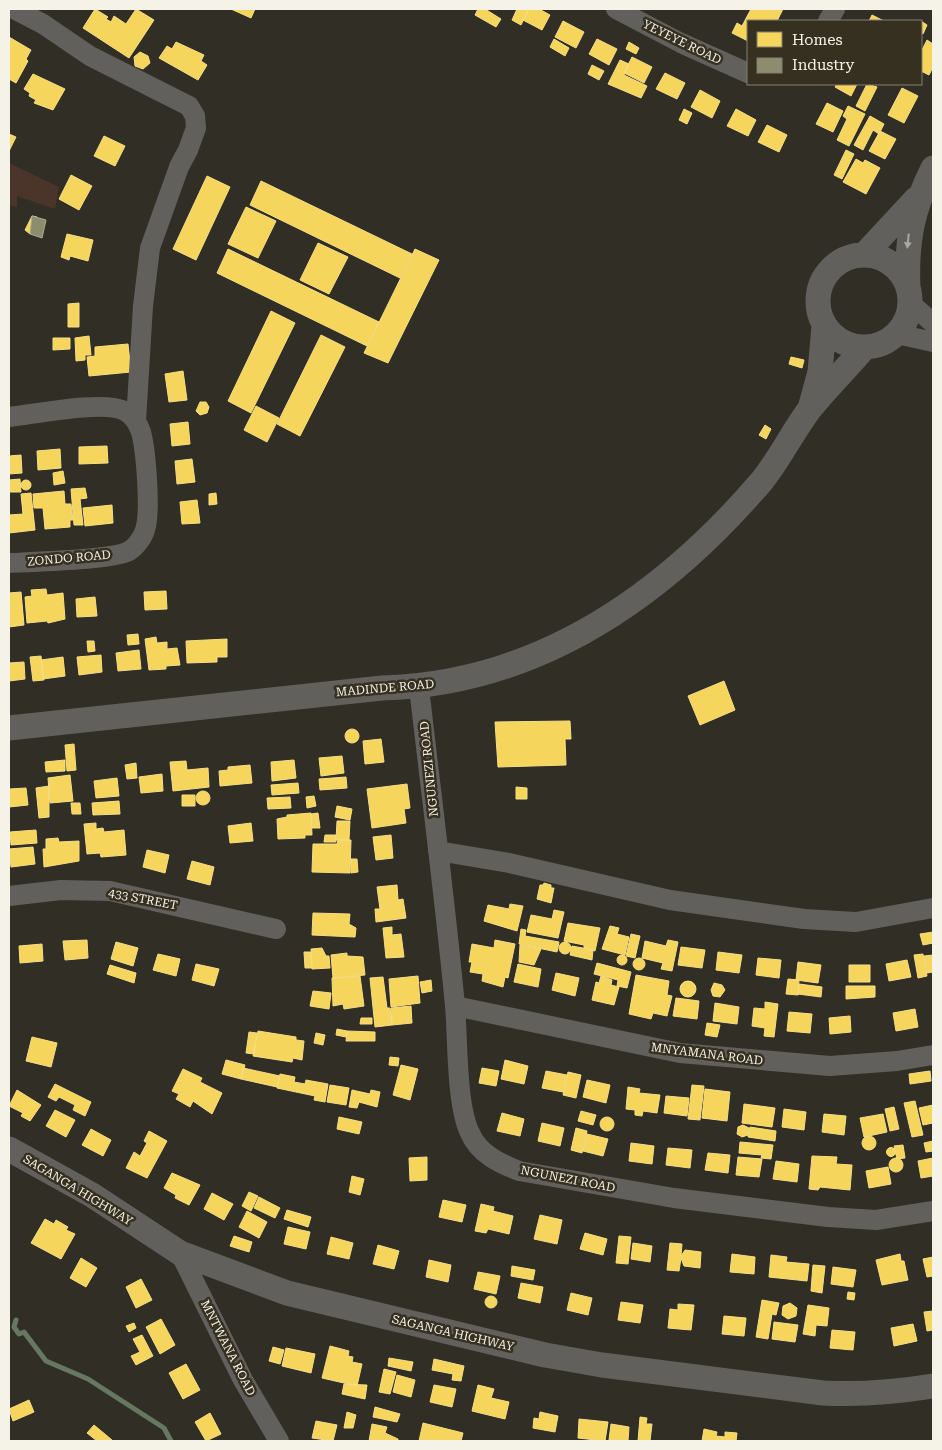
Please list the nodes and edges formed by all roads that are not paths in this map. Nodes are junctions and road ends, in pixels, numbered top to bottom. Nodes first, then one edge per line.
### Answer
1 (14, 9) edge
2 (616, 9) edge
3 (835, 9) edge
4 (829, 20) edge
5 (747, 73) edge
6 (933, 168) edge
7 (919, 195) junction
8 (864, 255) junction
9 (909, 295) junction
10 (933, 323) edge
11 (824, 326) junction
12 (896, 334) junction
13 (933, 342) edge
14 (864, 348) junction
15 (809, 410) junction
16 (9, 417) edge
17 (136, 421) junction
18 (9, 564) edge
19 (419, 687) junction
20 (9, 728) edge
21 (438, 851) junction
22 (9, 896) edge
23 (933, 908) edge
24 (276, 929) dead end
25 (455, 1006) junction
26 (933, 1055) edge
27 (11, 1156) edge
28 (933, 1211) edge
29 (180, 1253) junction
30 (933, 1386) edge
31 (279, 1441) edge

1 - 17 street, ZONDO ROAD
2 - 5 street, YEYEYE ROAD
3 - 4 street
6 - 7 street
7 - 8 street
7 -> 9 street
8 - 9 street
8 - 11 street
9 - 10 street
9 - 12 street
11 - 14 street
11 - 15 street, MADINDE ROAD
12 - 13 street
12 - 14 street
14 - 15 street, MADINDE ROAD
15 - 19 street, MADINDE ROAD
16 - 17 street
17 - 18 street, ZONDO ROAD
19 - 20 street, MADINDE ROAD
19 - 21 street, NGUNEZI ROAD
21 - 23 street
21 - 25 street, NGUNEZI ROAD
22 - 24 street, 433 STREET
25 - 26 street, MNYAMANA ROAD
25 - 28 street, NGUNEZI ROAD
27 - 29 street, SAGANGA HIGHWAY
29 - 30 street, SAGANGA HIGHWAY
29 - 31 street, MNTWANA ROAD

